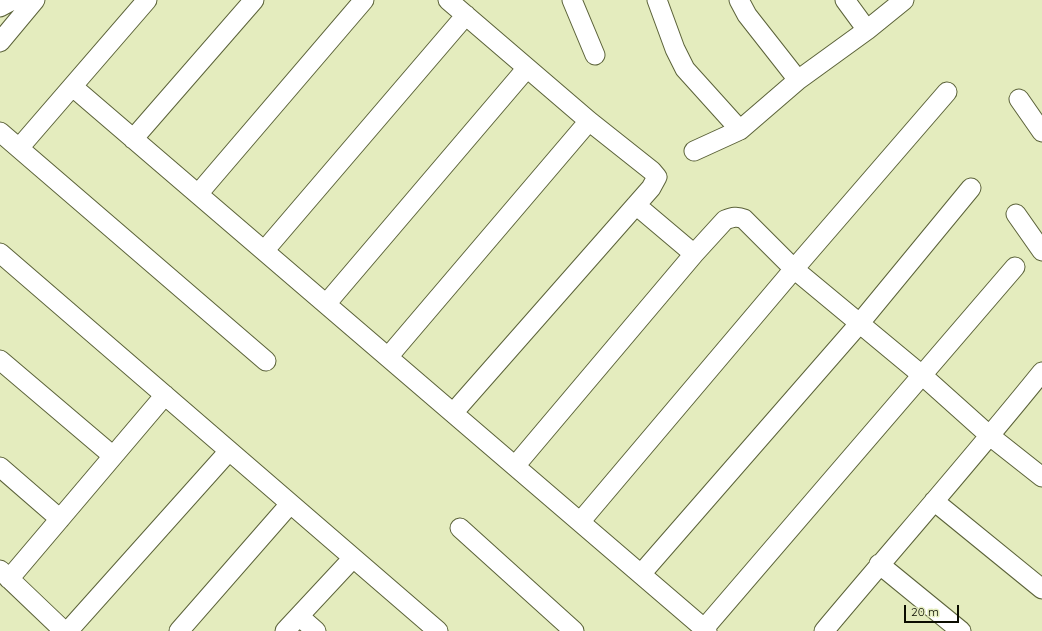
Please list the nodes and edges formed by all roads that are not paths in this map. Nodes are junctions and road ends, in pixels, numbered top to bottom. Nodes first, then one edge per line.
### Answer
1 (13, 0) edge
2 (35, 0) edge
3 (147, 0) edge
4 (254, 0) edge
5 (364, 0) edge
6 (448, 0) edge
7 (572, 0) edge
8 (657, 0) edge
9 (739, 0) edge
10 (845, 0) edge
11 (904, 0) edge
12 (0, 7) edge
13 (466, 15) junction
14 (867, 30) junction
15 (0, 42) edge
16 (595, 55) dead end
17 (527, 68) junction
18 (798, 80) junction
19 (73, 87) junction
20 (947, 92) dead end
21 (1019, 99) dead end
22 (588, 121) junction
23 (740, 130) junction
24 (0, 132) edge
25 (1042, 132) edge
26 (133, 139) junction
27 (19, 148) junction
28 (694, 152) dead end
29 (971, 188) dead end
30 (198, 194) junction
31 (636, 205) junction
32 (1016, 214) dead end
33 (264, 251) junction
34 (1042, 251) edge
35 (0, 253) edge
36 (694, 254) junction
37 (1015, 267) dead end
38 (794, 269) junction
39 (326, 304) junction
40 (859, 324) junction
41 (388, 357) junction
42 (0, 360) edge
43 (266, 361) dead end
44 (1042, 372) edge
45 (923, 376) junction
46 (165, 396) junction
47 (453, 413) junction
48 (990, 436) junction
49 (229, 451) junction
50 (113, 456) junction
51 (515, 466) junction
52 (0, 467) edge
53 (1042, 477) edge
54 (934, 501) junction
55 (290, 504) junction
56 (60, 519) junction
57 (580, 522) junction
58 (460, 528) dead end
59 (353, 558) junction
60 (879, 564) junction
61 (5, 574) edge
62 (641, 574) junction
63 (1042, 589) edge
64 (299, 616) junction
65 (705, 630) edge
66 (827, 630) edge
67 (64, 631) edge
68 (68, 631) edge
69 (179, 631) edge
70 (285, 631) edge
71 (316, 631) edge
72 (438, 631) edge
73 (574, 631) edge
74 (961, 631) edge

1 - 12 street
2 - 15 street
3 - 19 street
4 - 26 street
5 - 30 street
6 - 13 street
7 - 16 street
8 - 23 street
9 - 18 street
10 - 14 street
11 - 14 street
13 - 17 street
13 - 33 street
14 - 18 street
17 - 22 street
17 - 39 street
18 - 23 street
19 - 26 street
19 - 27 street
20 - 38 street
21 - 25 street
22 - 31 street
22 - 41 street
23 - 28 street
24 - 27 street
26 - 30 street
27 - 43 street
29 - 40 street
30 - 33 street
31 - 36 street
31 - 47 street
32 - 34 street
33 - 39 street
35 - 46 street
36 - 38 street
36 - 51 street
37 - 45 street
38 - 40 street
38 - 57 street
39 - 41 street
40 - 45 street
40 - 62 street
41 - 47 street
42 - 50 street
44 - 48 street
45 - 48 street
45 - 65 street
46 - 49 street
46 - 50 street
47 - 51 street
48 - 53 street
48 - 54 street
49 - 55 street
49 - 68 street
50 - 56 street
51 - 57 street
52 - 56 street
54 - 60 street
54 - 63 street
55 - 59 street
55 - 69 street
56 - 61 street
57 - 62 street
58 - 73 street
59 - 64 street
59 - 72 street
60 - 66 street
60 - 74 street
61 - 67 street
62 - 65 street
64 - 70 street
64 - 71 street

